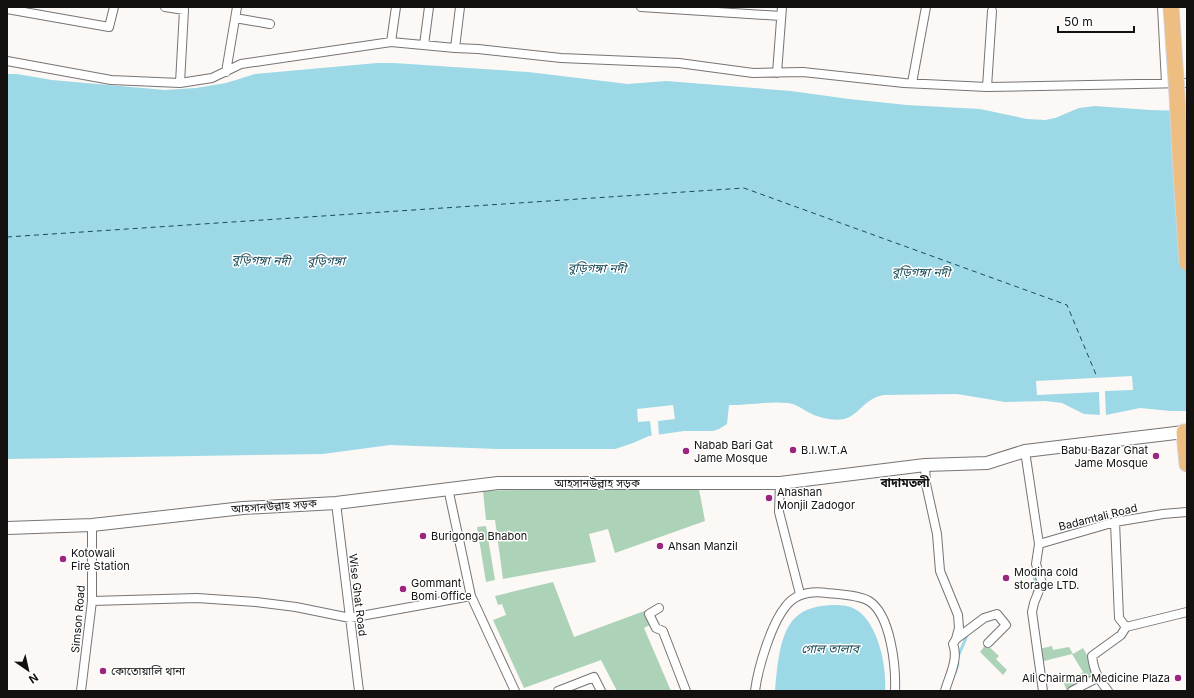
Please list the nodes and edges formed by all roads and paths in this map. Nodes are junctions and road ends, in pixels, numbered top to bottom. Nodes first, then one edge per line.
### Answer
1 (114, 7) edge
2 (165, 7) edge
3 (237, 7) edge
4 (396, 7) edge
5 (429, 7) edge
6 (460, 7) edge
7 (641, 7) edge
8 (782, 7) edge
9 (926, 7) edge
10 (1162, 7) edge
11 (1171, 7) edge
12 (7, 9) edge
13 (992, 11) dead end
14 (781, 16) junction
15 (235, 18) junction
16 (270, 24) dead end
17 (390, 42) junction
18 (424, 45) junction
19 (455, 48) junction
20 (7, 61) edge
21 (226, 72) junction
22 (777, 73) junction
23 (180, 83) junction
24 (912, 83) junction
25 (1187, 83) edge
26 (1166, 84) junction
27 (987, 87) junction
28 (1187, 263) edge
29 (1186, 432) edge
30 (1025, 451) junction
31 (1187, 464) edge
32 (925, 465) junction
33 (780, 483) junction
34 (448, 488) junction
35 (336, 502) junction
36 (1187, 512) edge
37 (1115, 522) junction
38 (92, 525) junction
39 (7, 528) edge
40 (1039, 544) junction
41 (800, 594) junction
42 (471, 596) junction
43 (92, 601) junction
44 (659, 608) dead end
45 (1187, 612) edge
46 (350, 618) junction
47 (1126, 627) junction
48 (956, 640) junction
49 (988, 643) dead end
50 (1097, 678) junction
51 (81, 691) edge
52 (359, 691) edge
53 (515, 691) edge
54 (558, 691) edge
55 (601, 691) edge
56 (686, 691) edge
57 (755, 691) edge
58 (895, 691) edge
59 (945, 691) edge
60 (1043, 691) edge
61 (1072, 691) edge
62 (1108, 691) edge

1 - 12 street
2 - 23 street
3 - 15 street
4 - 17 street
5 - 18 street
6 - 19 street
7 - 14 street
8 - 14 street
9 - 24 street
10 - 26 street
11 - 28 highway, bridge
13 - 27 street
14 - 22 street
15 - 16 street
15 - 21 street
17 - 18 street
17 - 21 street
18 - 19 street
19 - 22 street
20 - 23 street
21 - 23 street
22 - 24 street
24 - 27 street
25 - 26 street
26 - 27 street
29 - 30 street, আহসানউল্লাহ সড়ক
29 - 31 highway
30 - 32 street, আহসানউল্লাহ সড়ক
30 - 40 street
32 - 33 street, আহসানউল্লাহ সড়ক
32 - 48 street
33 - 34 street, আহসানউল্লাহ সড়ক
33 - 41 street
34 - 35 street, আহসানউল্লাহ সড়ক
34 - 42 street
35 - 38 street, আহসানউল্লাহ সড়ক
35 - 46 street, Wise Ghat Road
36 - 37 street, Badamtali Road
37 - 40 street, Badamtali Road
37 - 47 street
38 - 39 street, আহসানউল্লাহ সড়ক
38 - 43 street, Simson Road
40 - 60 street
41 - 57 street
41 - 58 street
42 - 46 street
42 - 53 street
43 - 46 street
43 - 51 street, Simson Road
44 - 56 street
45 - 47 street
46 - 52 street, Wise Ghat Road
47 - 50 street
48 - 49 street
48 - 59 street
50 - 61 street
50 - 62 street
54 - 55 street

